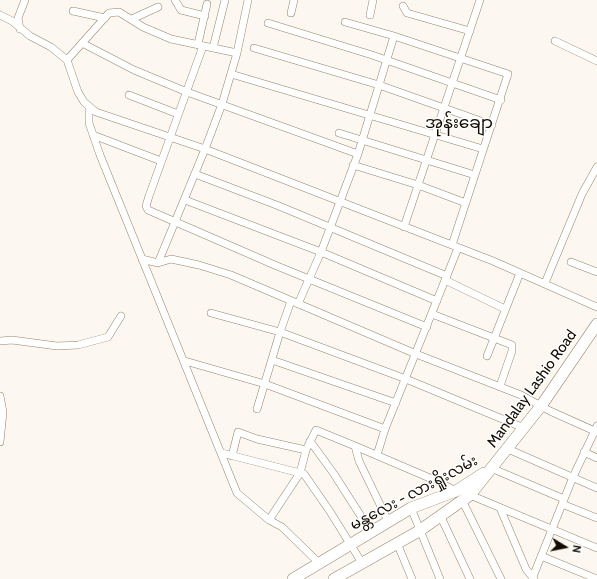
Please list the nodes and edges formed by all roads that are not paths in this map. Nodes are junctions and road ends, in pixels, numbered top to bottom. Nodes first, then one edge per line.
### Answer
1 (25, 0) edge
2 (175, 0) edge
3 (225, 0) edge
4 (248, 0) edge
5 (294, 0) edge
6 (373, 0) edge
7 (480, 0) edge
8 (207, 4) dead end
9 (403, 6) dead end
10 (158, 7) dead end
11 (73, 11) dead end
12 (291, 13) dead end
13 (0, 15) edge
14 (370, 15) dead end
15 (205, 16) junction
16 (105, 18) junction
17 (132, 19) junction
18 (15, 20) junction
19 (345, 22) dead end
20 (268, 23) dead end
21 (470, 31) junction
22 (394, 36) junction
23 (555, 41) dead end
24 (82, 43) junction
25 (200, 45) junction
26 (213, 48) junction
27 (254, 48) dead end
28 (237, 53) junction
29 (461, 58) junction
30 (67, 60) junction
31 (387, 60) junction
32 (597, 61) edge
33 (231, 74) junction
34 (452, 83) junction
35 (378, 85) junction
36 (187, 92) junction
37 (129, 95) dead end
38 (500, 100) junction
39 (222, 104) junction
40 (89, 108) junction
41 (443, 108) junction
42 (178, 114) junction
43 (370, 114) junction
44 (492, 125) junction
45 (339, 133) dead end
46 (434, 134) junction
47 (93, 135) junction
48 (170, 136) junction
49 (362, 140) junction
50 (205, 149) junction
51 (484, 149) junction
52 (358, 154) junction
53 (426, 160) junction
54 (161, 161) junction
55 (353, 165) junction
56 (597, 167) edge
57 (195, 174) junction
58 (475, 175) junction
59 (418, 185) junction
60 (185, 200) junction
61 (340, 202) junction
62 (466, 203) junction
63 (176, 223) junction
64 (404, 227) junction
65 (331, 228) junction
66 (455, 246) junction
67 (321, 252) junction
68 (142, 259) junction
69 (571, 262) dead end
70 (158, 263) junction
71 (597, 272) edge
72 (520, 273) junction
73 (309, 278) junction
74 (446, 278) junction
75 (545, 283) junction
76 (291, 300) junction
77 (437, 301) junction
78 (298, 304) junction
79 (597, 307) edge
80 (505, 309) junction
81 (211, 313) dead end
82 (432, 314) junction
83 (121, 316) dead end
84 (597, 324) edge
85 (427, 327) junction
86 (280, 332) junction
87 (493, 339) junction
88 (0, 341) edge
89 (416, 354) junction
90 (486, 356) dead end
91 (272, 360) junction
92 (185, 361) junction
93 (406, 379) junction
94 (266, 384) junction
95 (500, 386) junction
96 (0, 396) edge
97 (396, 403) junction
98 (541, 406) junction
99 (257, 409) dead end
100 (524, 428) junction
101 (385, 429) junction
102 (596, 429) edge
103 (310, 441) junction
104 (0, 442) edge
105 (355, 446) junction
106 (508, 449) junction
107 (306, 450) junction
108 (584, 452) junction
109 (222, 454) junction
110 (377, 455) junction
111 (232, 456) junction
112 (597, 458) edge
113 (490, 469) junction
114 (300, 473) junction
115 (573, 477) junction
116 (597, 488) edge
117 (456, 491) junction
118 (466, 498) junction
119 (563, 501) junction
120 (411, 508) junction
121 (500, 508) junction
122 (441, 517) junction
123 (597, 518) edge
124 (269, 520) junction
125 (388, 521) junction
126 (552, 529) junction
127 (420, 531) junction
128 (371, 532) junction
129 (350, 544) junction
130 (397, 544) junction
131 (597, 548) edge
132 (542, 556) junction
133 (319, 563) junction
134 (362, 563) junction
135 (293, 579) edge
136 (334, 579) edge
137 (412, 579) edge
138 (440, 579) edge
139 (470, 579) edge
140 (501, 579) edge
141 (533, 579) edge
142 (597, 579) edge

1 - 18 street
2 - 15 street
3 - 26 street
4 - 28 street
5 - 12 street
6 - 14 street
7 - 21 street
8 - 15 street
9 - 21 street
10 - 17 street
11 - 16 street
13 - 18 street
15 - 25 street
16 - 17 street
16 - 24 street
17 - 25 street
18 - 30 street
19 - 22 street
20 - 31 street
21 - 29 street
22 - 29 street
22 - 31 street
23 - 32 street
24 - 30 street
24 - 36 street
25 - 26 street
25 - 36 street
26 - 28 street
27 - 35 street
28 - 33 street
29 - 34 street
29 - 38 street
30 - 40 street
31 - 34 street
31 - 35 street
33 - 39 street
33 - 43 street
34 - 38 street
34 - 41 street
35 - 41 street
35 - 43 street
36 - 39 street
36 - 42 street
37 - 42 street
38 - 44 street
39 - 50 street
39 - 52 street
40 - 47 street
40 - 48 street
41 - 44 street
41 - 46 street
42 - 48 street
43 - 46 street
43 - 49 street
44 - 51 street
45 - 49 street
46 - 51 street
46 - 53 street
47 - 54 street
47 - 68 street
48 - 50 street
48 - 54 street
49 - 52 street
49 - 53 street
50 - 57 street
50 - 61 street
51 - 58 street
52 - 55 street
53 - 58 street
53 - 59 street
54 - 63 street
55 - 59 street
55 - 61 street
56 - 75 street
57 - 60 street
57 - 65 street
58 - 62 street
59 - 62 street
59 - 64 street
60 - 63 street
60 - 67 street
61 - 64 street
61 - 65 street
62 - 66 street
63 - 70 street
63 - 73 street
64 - 66 street
65 - 67 street
65 - 74 street
66 - 72 street
66 - 74 street
67 - 73 street
67 - 77 street
68 - 70 street
68 - 92 street
69 - 71 street
70 - 76 street
72 - 75 street
72 - 80 street
73 - 78 street
73 - 85 street
74 - 77 street
74 - 80 street
75 - 79 street
76 - 78 street
76 - 86 street
77 - 82 street
78 - 89 street
80 - 87 street
81 - 86 street
82 - 85 street
82 - 87 street
83 - 88 street
84 - 98 highway, Mandalay Lashio Road
85 - 89 street
86 - 91 street
86 - 93 street
87 - 90 street
87 - 95 street
89 - 93 street
89 - 95 street
91 - 94 street
91 - 97 street
92 - 94 street
92 - 109 street
93 - 97 street
93 - 100 street
94 - 99 street
94 - 101 street
95 - 98 street
96 - 104 street
97 - 101 street
98 - 100 highway, Mandalay Lashio Road
98 - 102 street
100 - 106 highway, Mandalay Lashio Road
101 - 110 street
102 - 108 street
103 - 105 street
103 - 107 street
103 - 128 street
105 - 110 street
105 - 125 street
106 - 113 highway, Mandalay Lashio Road
106 - 115 street
107 - 111 street
107 - 114 street
108 - 112 street
108 - 115 street
109 - 111 street
109 - 124 street
110 - 117 street
111 - 114 street
113 - 117 highway, မန္တလေး - လားရှိုးလမ်း
113 - 118 highway, မန္တလေး - လားရှိုးလမ်း
113 - 119 street
114 - 124 street
114 - 129 street
115 - 116 street
115 - 119 street
117 - 120 highway, မန္တလေး - လားရှိုးလမ်း
118 - 121 street
118 - 122 highway, မန္တလေး - လားရှိုးလမ်း
118 - 140 street
119 - 123 street
119 - 126 street
120 - 125 highway, မန္တလေး - လားရှိုးလမ်း
120 - 127 street
121 - 126 street
121 - 141 street
122 - 127 highway, မန္တလေး - လားရှိုးလမ်း
122 - 139 street
124 - 133 street
125 - 128 highway, မန္တလေး - လားရှိုးလမ်း
126 - 131 street
126 - 132 street
127 - 130 highway, မန္တလေး - လားရှိုးလမ်း
127 - 138 street
128 - 129 highway, မန္တလေး - လားရှိုးလမ်း
129 - 133 highway, မန္တလေး - လားရှိုးလမ်း
129 - 134 street
130 - 134 highway, မန္တလေး - လားရှိုးလမ်း
130 - 137 street
132 - 141 street
132 - 142 street
133 - 135 highway, မန္တလေး - လားရှိုးလမ်း
134 - 136 highway, မန္တလေး - လားရှိုးလမ်း

